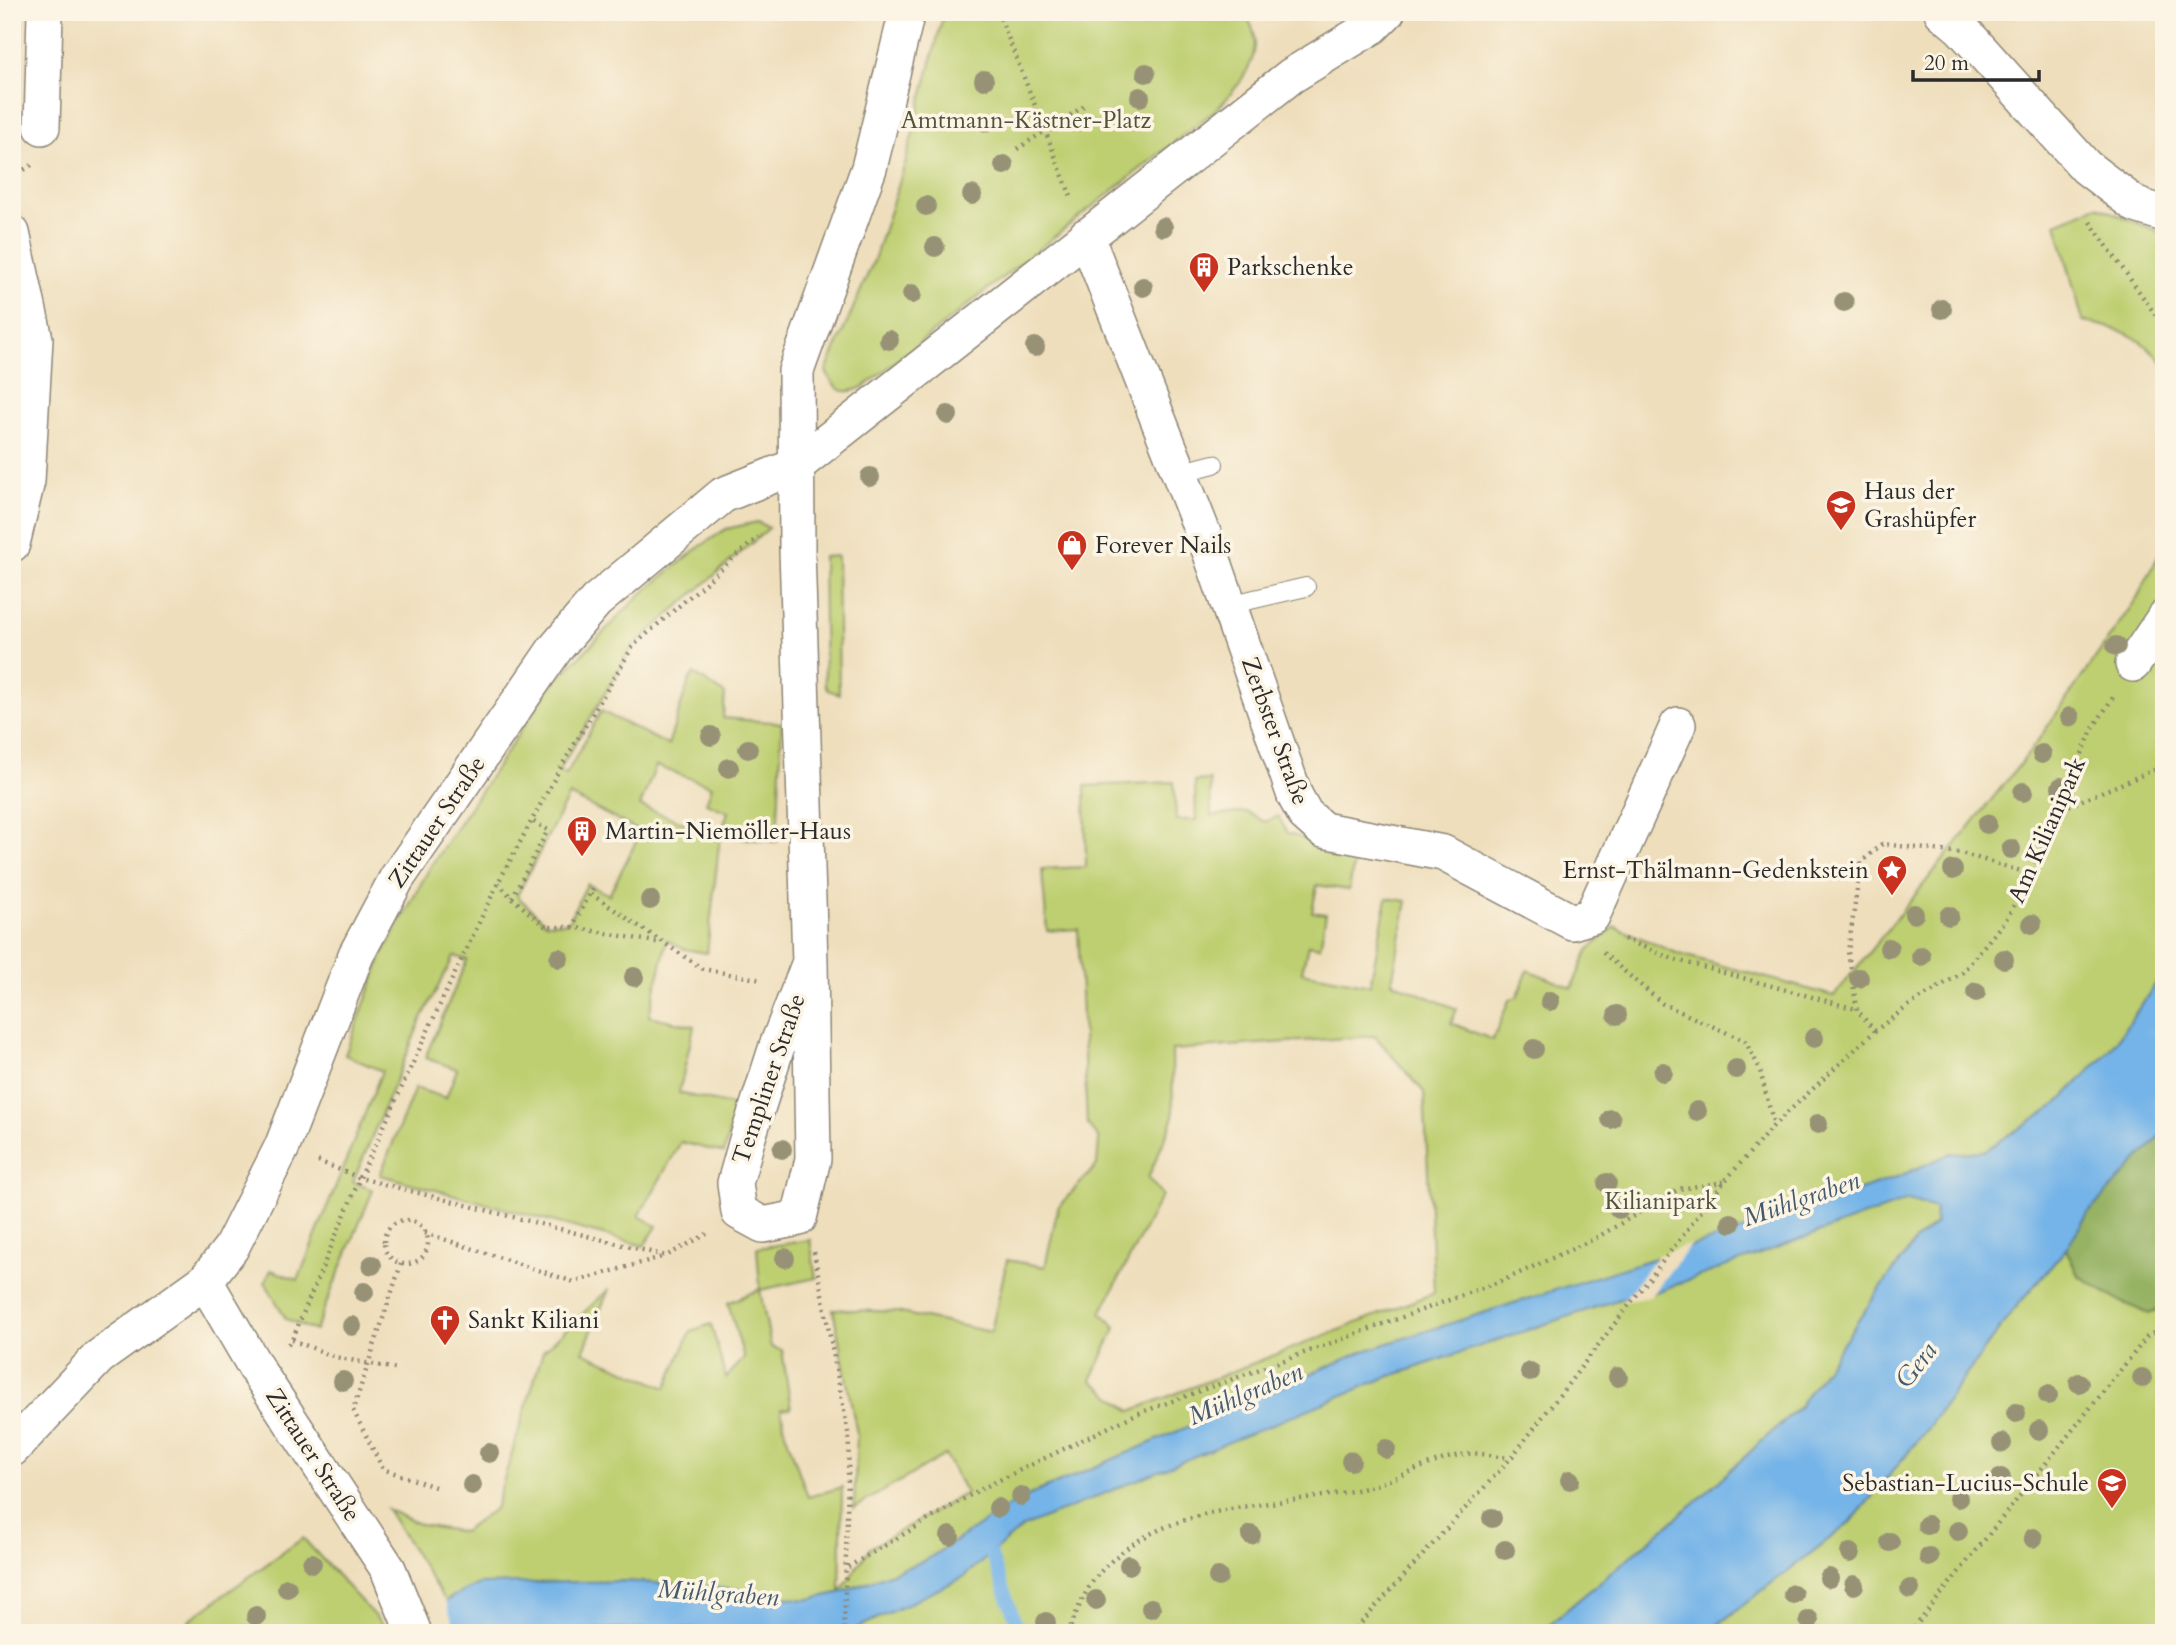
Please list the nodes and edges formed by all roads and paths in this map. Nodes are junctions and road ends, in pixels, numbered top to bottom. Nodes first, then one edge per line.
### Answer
1 (45, 12) edge
2 (907, 12) edge
3 (998, 12) edge
4 (1387, 12) edge
5 (1942, 12) edge
6 (1086, 105) dead end
7 (42, 127) dead end
8 (1045, 130) junction
9 (1017, 149) dead end
10 (2083, 211) dead end
11 (2164, 214) edge
12 (12, 233) edge
13 (1086, 236) junction
14 (2164, 327) edge
15 (1214, 464) dead end
16 (796, 466) junction
17 (1179, 472) junction
18 (760, 536) dead end
19 (12, 544) edge
20 (1306, 587) dead end
21 (1229, 605) junction
22 (2164, 618) edge
23 (2133, 664) joint
24 (1678, 725) dead end
25 (2164, 766) edge
26 (2056, 811) junction
27 (532, 821) junction
28 (2031, 874) junction
29 (498, 883) junction
30 (594, 887) dead end
31 (591, 894) junction
32 (512, 898) junction
33 (572, 927) junction
34 (1599, 928) junction
35 (663, 943) junction
36 (810, 962) junction
37 (773, 982) dead end
38 (1857, 1010) junction
39 (1875, 1031) junction
40 (1774, 1125) junction
41 (360, 1178) junction
42 (1724, 1182) junction
43 (739, 1212) junction
44 (799, 1218) junction
45 (425, 1233) junction
46 (666, 1256) junction
47 (401, 1264) junction
48 (205, 1281) junction
49 (2164, 1327) edge
50 (292, 1340) junction
51 (368, 1363) junction
52 (397, 1369) dead end
53 (257, 1370) junction
54 (12, 1449) edge
55 (1511, 1458) junction
56 (435, 1487) dead end
57 (848, 1567) junction
58 (412, 1626) edge
59 (844, 1633) edge
60 (1068, 1633) edge
61 (1352, 1633) edge
62 (1910, 1633) edge

1 - 7 street
2 - 16 street
3 - 8 path
4 - 13 street
5 - 11 street
6 - 8 path
8 - 9 path
8 - 13 path
10 - 14 path
12 - 19 street
13 - 16 street
13 - 17 street
15 - 17 lane
16 - 36 street, Templiner Straße
16 - 48 street, Zittauer Straße
17 - 21 street, Zerbster Straße
18 - 27 path
20 - 21 lane
21 - 34 street, Zerbster Straße
22 - 23 street
23 - 26 path, Am Kilianipark
24 - 34 street
25 - 26 path
26 - 28 path, Am Kilianipark
27 - 29 path
27 - 32 path
28 - 38 path
28 - 39 path, Am Kilianipark
29 - 32 path
29 - 41 path
30 - 31 path
31 - 33 path
31 - 35 path
32 - 33 path
33 - 35 path
34 - 38 path
34 - 40 path
35 - 37 path
36 - 43 street, Templiner Straße
36 - 44 street, Templiner Straße
38 - 39 path
39 - 40 path, Am Kilianipark
40 - 42 path, Am Kilianipark
41 - 46 path
41 - 50 path
42 - 55 path, Am Kilianipark
42 - 57 path
43 - 44 street
43 - 46 path
44 - 57 path
45 - 46 path
45 - 47 path
45 - 47 path
47 - 51 path
48 - 53 street, Zittauer Straße
48 - 54 street, Zittauer Straße
49 - 62 path
50 - 51 path
50 - 53 path
51 - 52 path
51 - 56 path
53 - 58 street, Zittauer Straße
55 - 60 path
55 - 61 path, Am Kilianipark
57 - 59 path

